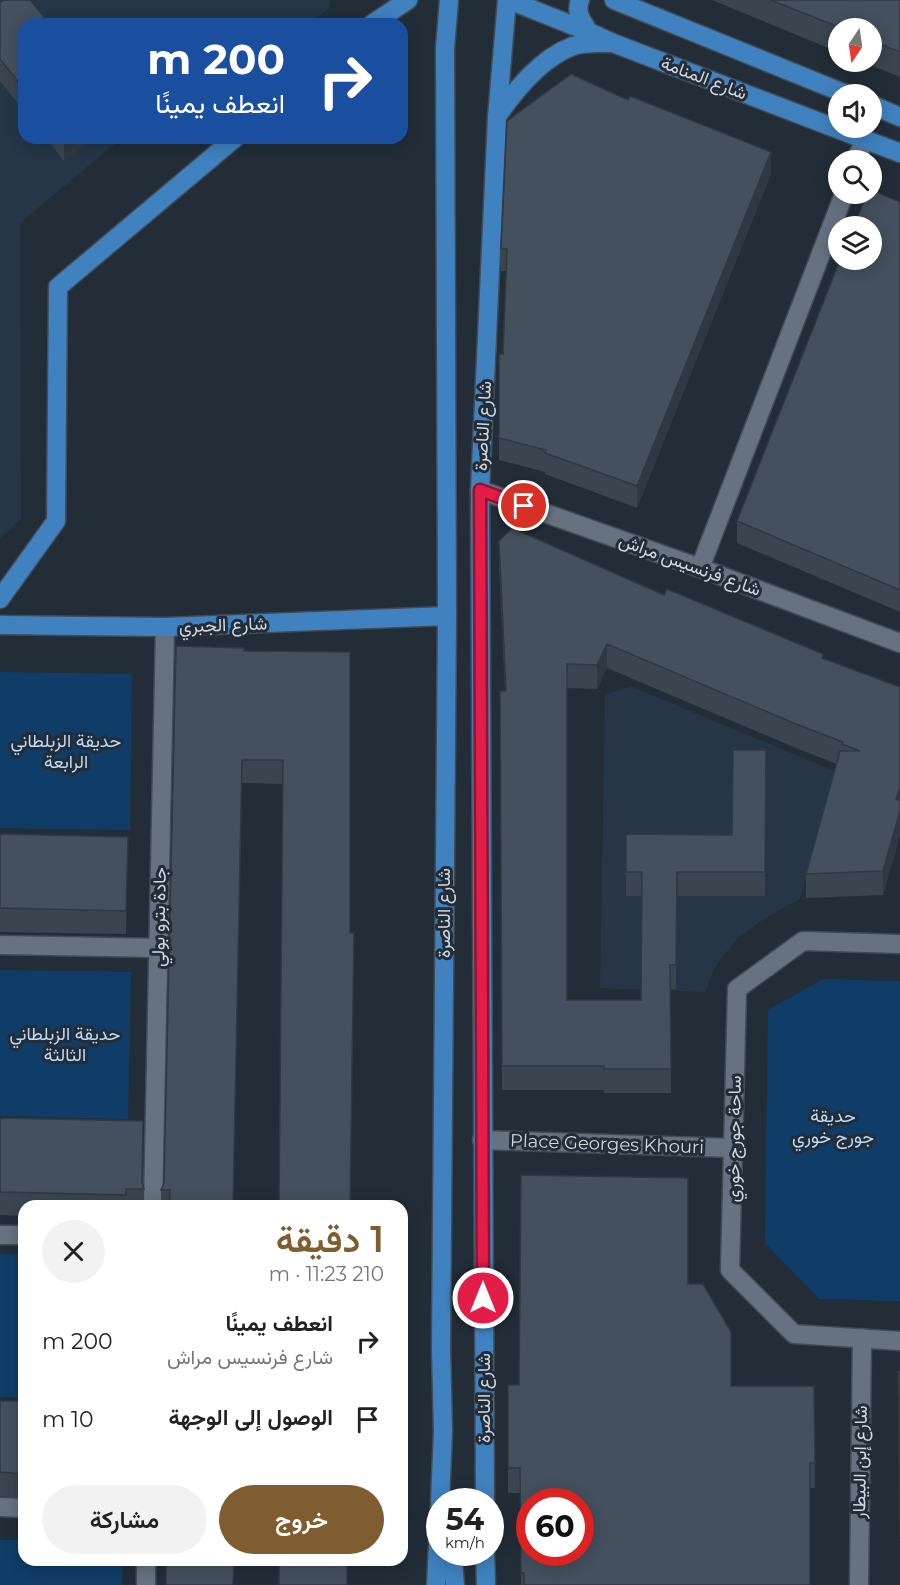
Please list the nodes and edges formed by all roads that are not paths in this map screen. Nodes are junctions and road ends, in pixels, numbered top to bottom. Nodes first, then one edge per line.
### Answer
1 (380, 0) edge
2 (408, 0) edge
3 (449, 0) edge
4 (508, 0) edge
5 (580, 0) edge
6 (614, 0) edge
7 (370, 18) edge
8 (381, 18) edge
9 (589, 32) junction
10 (613, 43) junction
11 (828, 87) edge
12 (882, 109) edge
13 (497, 117) junction
14 (900, 117) edge
15 (865, 139) junction
16 (228, 144) edge
17 (860, 150) edge
18 (900, 153) edge
19 (840, 204) edge
20 (480, 490) junction
21 (700, 568) junction
22 (0, 598) edge
23 (447, 616) junction
24 (0, 625) edge
25 (165, 627) junction
26 (900, 643) edge
27 (900, 944) edge
28 (0, 945) edge
29 (158, 948) junction
30 (482, 1140) junction
31 (733, 1148) junction
32 (153, 1200) edge
33 (0, 1235) edge
34 (18, 1235) edge
35 (862, 1338) junction
36 (900, 1341) edge
37 (443, 1431) junction
38 (441, 1488) edge
39 (448, 1488) edge
40 (485, 1488) edge
41 (0, 1507) edge
42 (18, 1508) edge
43 (146, 1566) edge
44 (437, 1566) edge
45 (454, 1566) edge
46 (485, 1566) edge
47 (146, 1585) edge
48 (436, 1585) edge
49 (455, 1585) edge
50 (486, 1585) edge
51 (859, 1585) edge

1 - 7 main road
2 - 8 main road
3 - 23 main road, شارع الناصرة
4 - 9 main road, شارع المنامة
4 - 13 main road, شارع الناصرة
5 - 9 main road
6 - 11 main road, شارع المنامة
9 - 10 main road, شارع المنامة
10 - 13 main road
10 - 15 main road, شارع المنامة
12 - 14 main road
13 - 20 main road, شارع الناصرة
15 - 17 street
15 - 18 main road, شارع المنامة
16 - 22 main road
19 - 21 street
20 - 21 street, شارع فرنسيس مراش
20 - 30 main road, شارع الناصرة
21 - 26 street, شارع فرنسيس مراش
23 - 25 main road, شارع الجبري
23 - 37 main road, شارع الناصرة
24 - 25 main road, شارع الجبري
25 - 29 street, جادة بترو بولي
27 - 31 street, ساحة جورج خوري
28 - 29 street
29 - 32 street, جادة بترو بولي
30 - 31 street, Place Georges Khouri
30 - 40 main road, شارع الناصرة
31 - 35 street, ساحة جورج خوري
33 - 34 street
35 - 36 street, ساحة جورج خوري
35 - 51 street, شارع إبن البيطار
37 - 38 main road, شارع الناصرة
37 - 39 main road
41 - 42 street
43 - 47 street
44 - 48 main road
45 - 49 main road
46 - 50 main road

